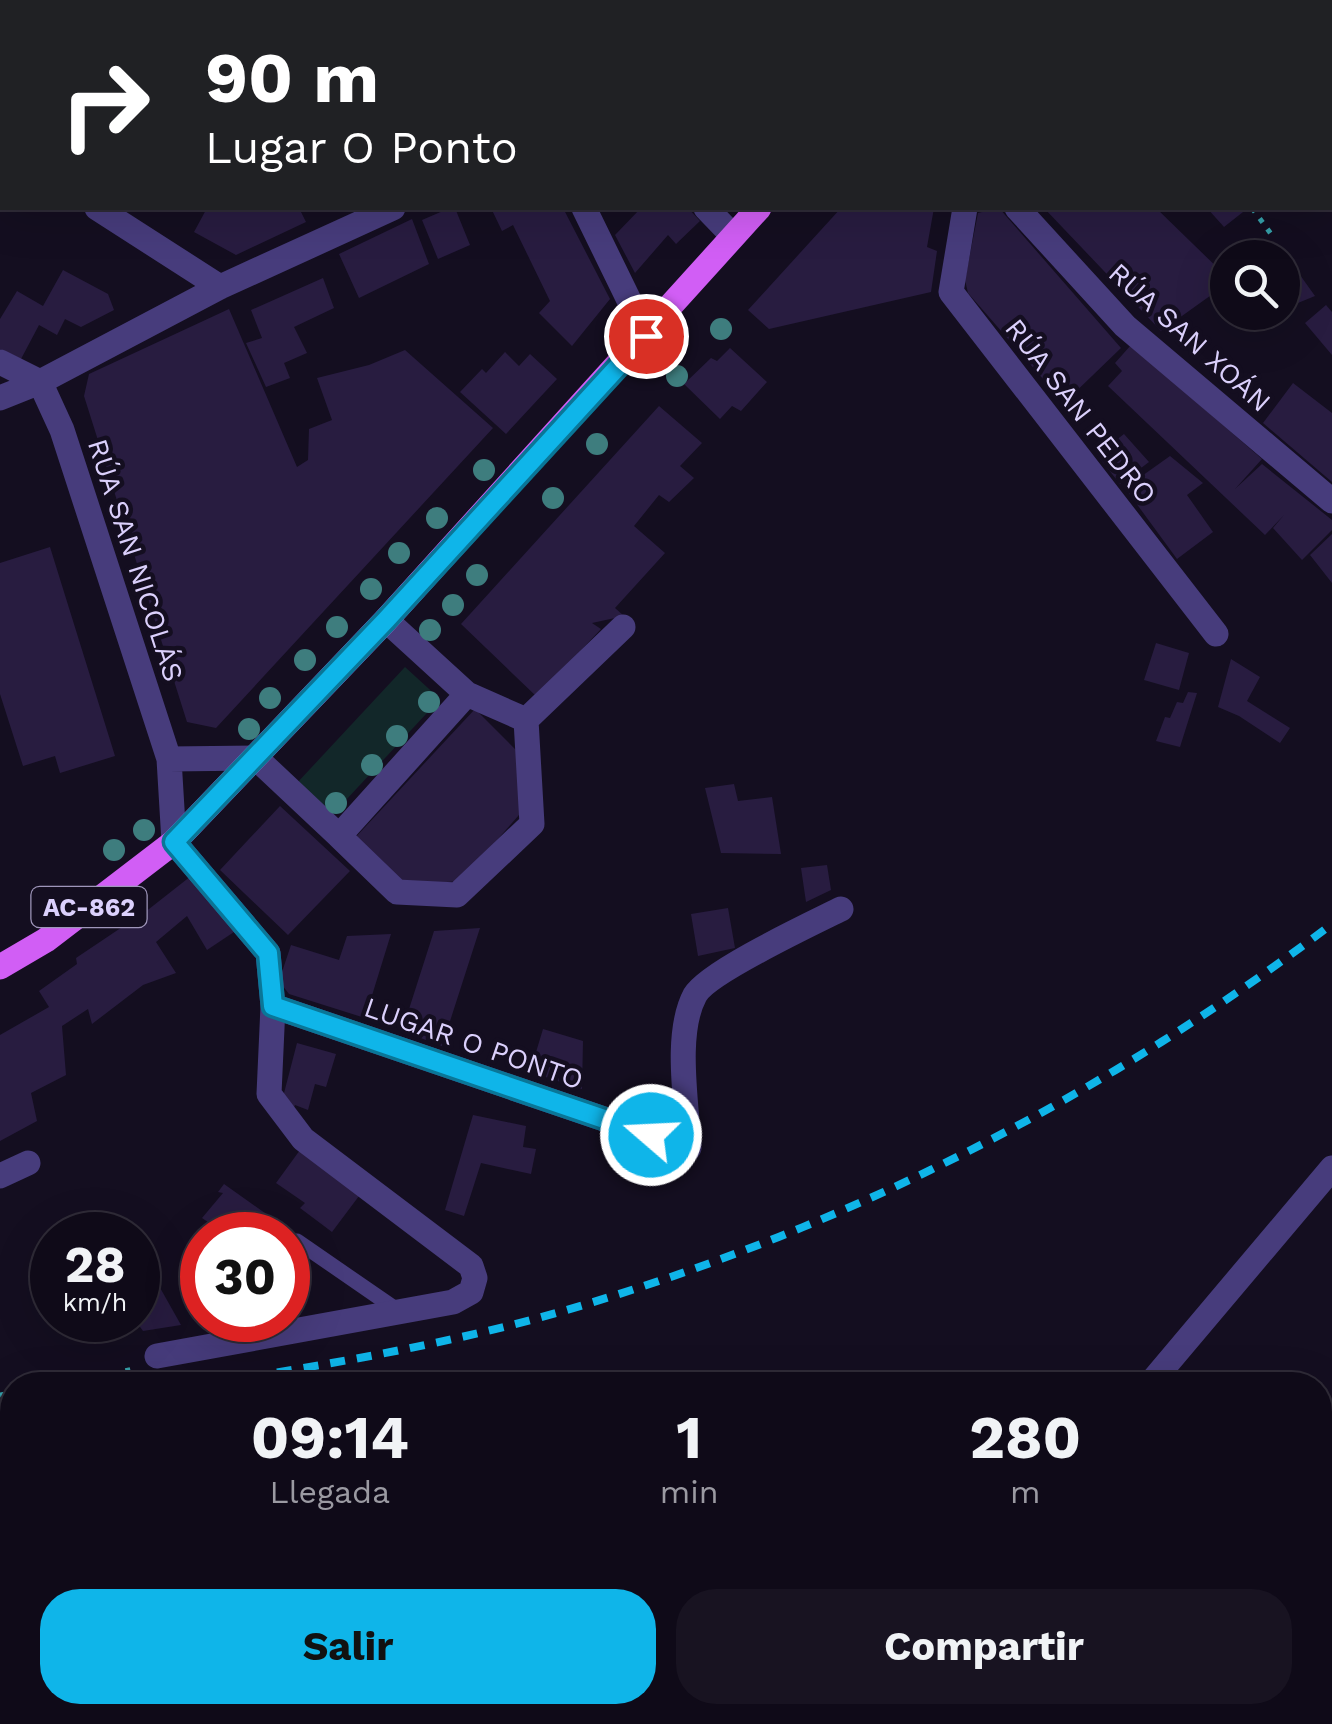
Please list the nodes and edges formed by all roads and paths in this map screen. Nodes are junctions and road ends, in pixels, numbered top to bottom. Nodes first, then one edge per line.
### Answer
1 (99, 210) edge
2 (389, 210) edge
3 (585, 210) edge
4 (708, 210) edge
5 (758, 210) edge
6 (965, 210) edge
7 (1019, 210) edge
8 (1253, 210) edge
9 (733, 236) junction
10 (1274, 238) dead end
11 (220, 287) junction
12 (646, 336) junction
13 (0, 362) edge
14 (40, 382) junction
15 (0, 398) edge
16 (1332, 501) edge
17 (386, 620) junction
18 (623, 628) dead end
19 (1216, 634) dead end
20 (467, 694) junction
21 (526, 720) junction
22 (256, 758) junction
23 (169, 759) junction
24 (339, 836) junction
25 (174, 842) junction
26 (841, 910) dead end
27 (0, 968) edge
28 (273, 1006) junction
29 (28, 1164) dead end
30 (1332, 1168) edge
31 (0, 1176) edge
32 (310, 1250) edge
33 (400, 1312) junction
34 (157, 1356) joint
35 (119, 1372) edge
36 (1160, 1372) edge

1 - 11 street
2 - 11 street
3 - 12 street
4 - 9 street
5 - 9 main road, AC-862
6 - 19 street, RÚA SAN PEDRO
7 - 16 street, RÚA SAN XOÁN
8 - 10 path
9 - 12 main road, AC-862
11 - 14 street
12 - 17 main road, AC-862
13 - 14 street
14 - 15 street
14 - 23 street, RÚA SAN NICOLÁS
17 - 20 street
17 - 22 main road, AC-862
18 - 21 street
20 - 21 street
20 - 24 street
21 - 24 street
22 - 23 street
22 - 24 street
22 - 25 main road, AC-862
23 - 25 street, RÚA SAN NICOLÁS
25 - 27 main road, AC-862
25 - 28 street
26 - 28 street, LUGAR O PONTO
28 - 33 street
29 - 31 street
30 - 36 street
32 - 33 lane
33 - 34 street
34 - 35 path

